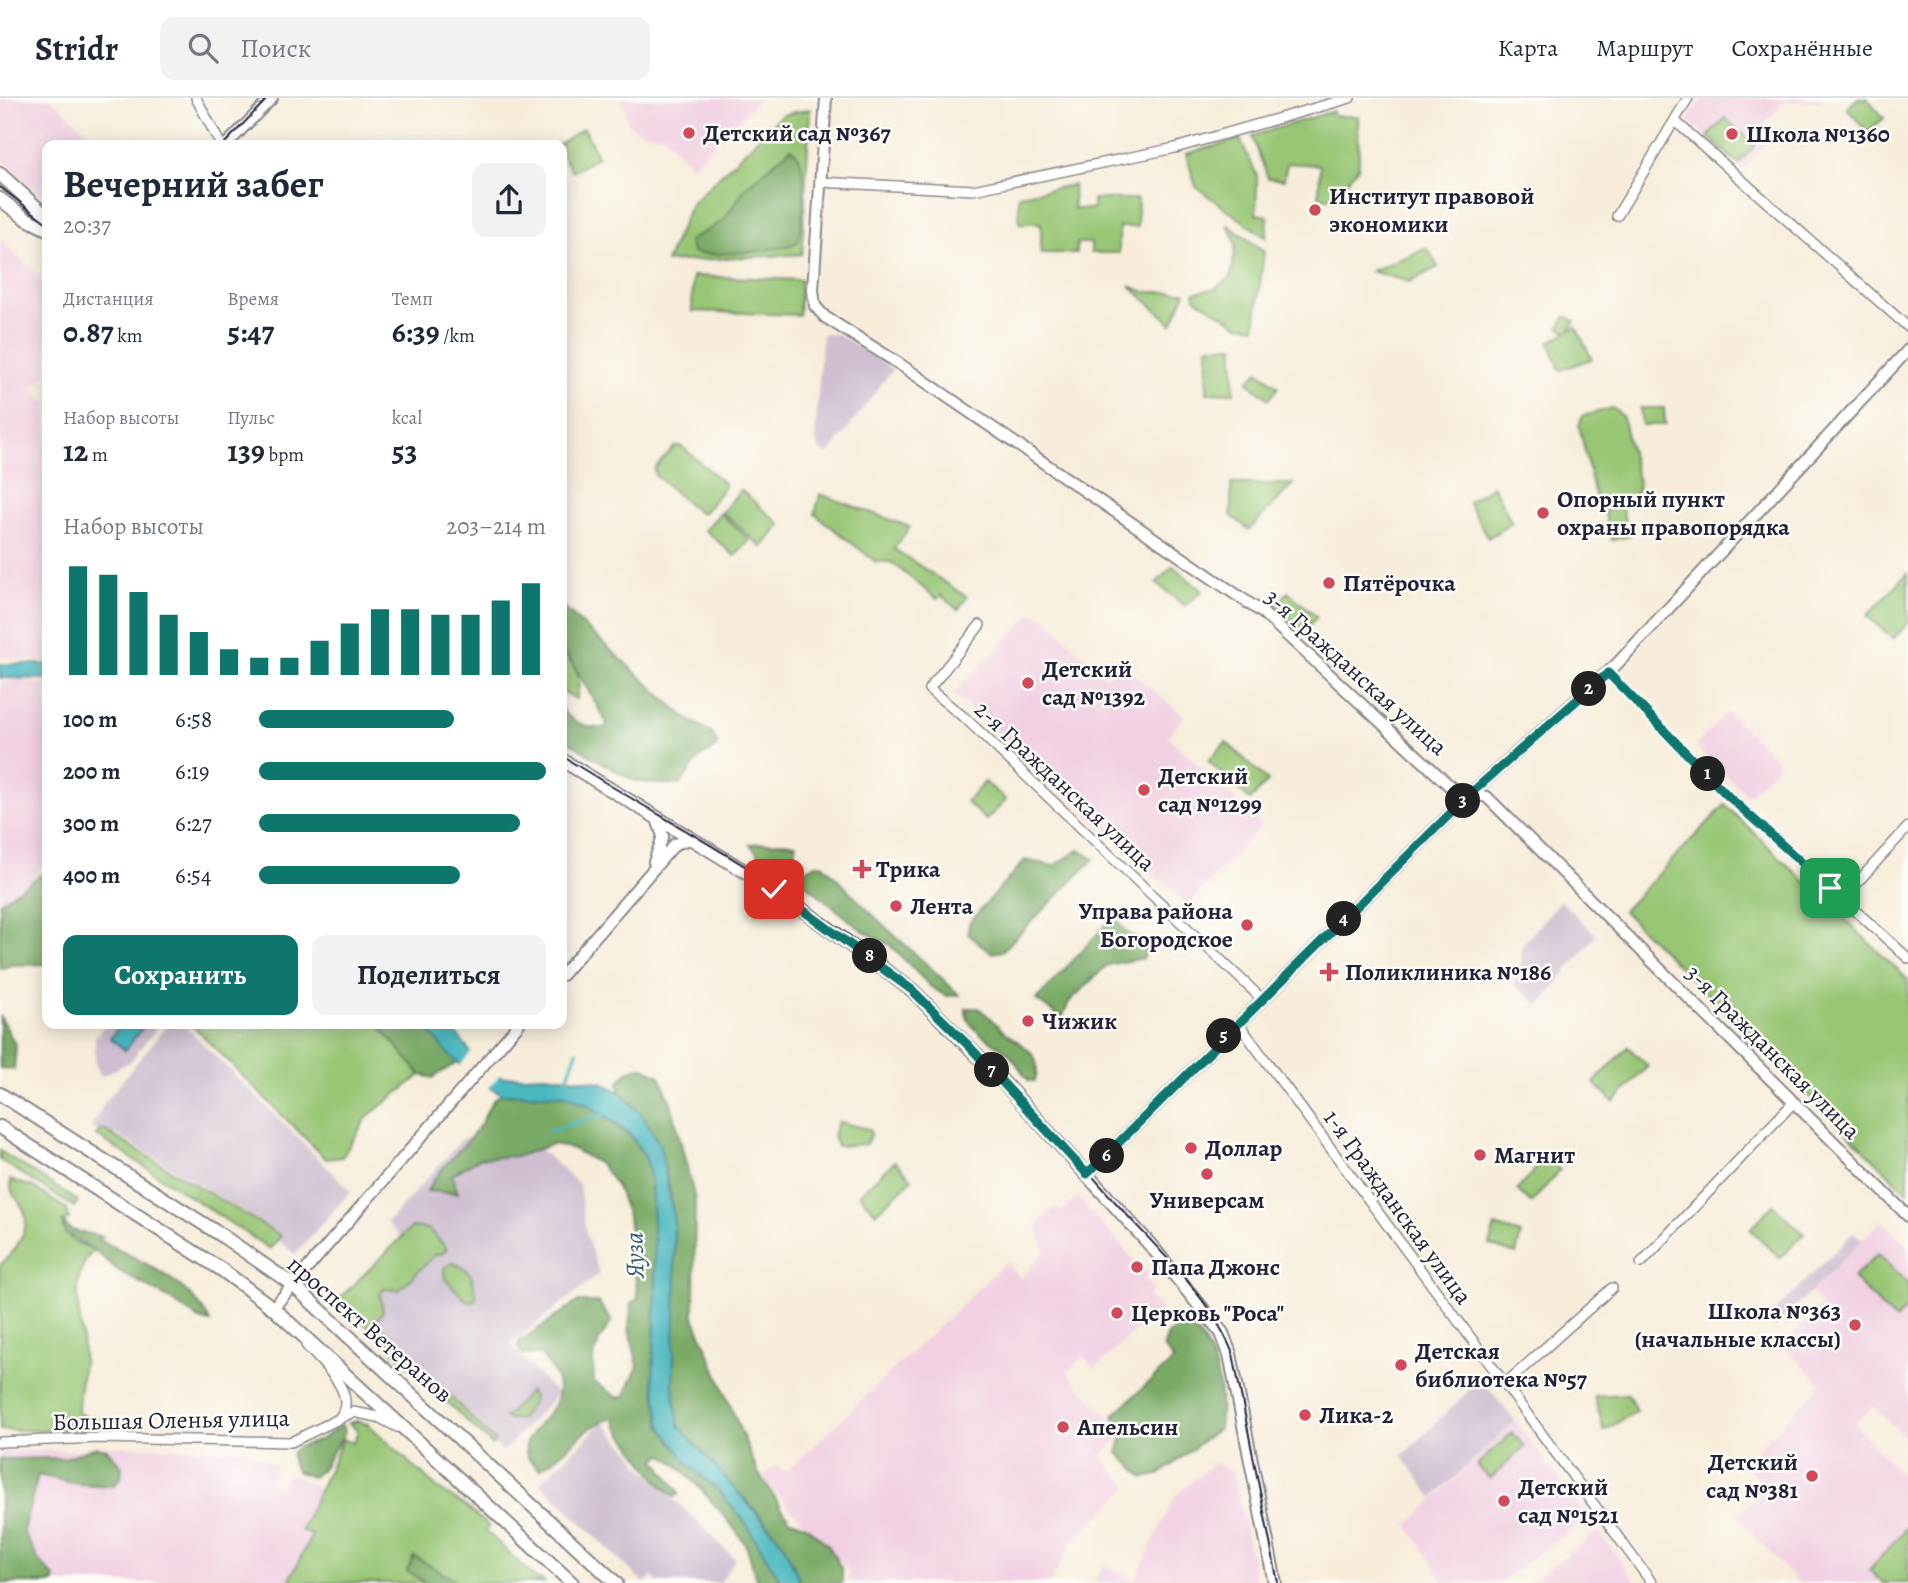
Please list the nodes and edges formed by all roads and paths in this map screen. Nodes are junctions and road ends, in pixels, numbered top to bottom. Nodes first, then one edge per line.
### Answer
1 (196, 98) edge
2 (272, 98) edge
3 (826, 98) edge
4 (1350, 98) edge
5 (1688, 98) edge
6 (1675, 121) junction
7 (218, 140) edge
8 (231, 140) edge
9 (0, 174) edge
10 (820, 182) junction
11 (0, 199) edge
12 (42, 212) edge
13 (1617, 216) dead end
14 (42, 226) edge
15 (1908, 327) edge
16 (1908, 351) edge
17 (979, 625) dead end
18 (1608, 673) junction
19 (567, 763) edge
20 (1471, 793) junction
21 (657, 819) junction
22 (1908, 827) edge
23 (690, 839) junction
24 (643, 882) junction
25 (1842, 899) junction
26 (1908, 958) edge
27 (567, 969) edge
28 (1262, 999) junction
29 (1238, 1023) junction
30 (515, 1029) edge
31 (0, 1094) edge
32 (1793, 1103) junction
33 (0, 1128) edge
34 (1087, 1174) junction
35 (1908, 1216) edge
36 (1641, 1264) dead end
37 (293, 1285) junction
38 (1612, 1288) dead end
39 (277, 1311) junction
40 (1505, 1384) junction
41 (339, 1419) junction
42 (410, 1433) junction
43 (0, 1443) edge
44 (572, 1583) edge
45 (615, 1583) edge
46 (1275, 1583) edge
47 (1652, 1583) edge

1 - 7 street
2 - 8 street
3 - 10 street
4 - 10 street
5 - 6 street
6 - 13 street
6 - 15 street
9 - 12 main road
10 - 20 street, 3-я Гражданская улица
11 - 14 main road
16 - 18 street
17 - 28 street, 2-я Гражданская улица
18 - 20 street
18 - 25 street
19 - 21 main road
20 - 28 street
20 - 32 street, 3-я Гражданская улица
21 - 23 main road
21 - 24 street
22 - 25 street
23 - 24 street
23 - 34 main road
24 - 27 street
25 - 26 street
28 - 29 street
29 - 34 street
29 - 40 street, 1-я Гражданская улица
30 - 37 street
31 - 37 main road, проспект Ветеранов
32 - 35 street, 3-я Гражданская улица
32 - 36 street
33 - 39 main road, проспект Ветеранов
34 - 46 main road
37 - 39 street
37 - 45 main road, проспект Ветеранов
38 - 40 street
39 - 41 street
39 - 42 main road, проспект Ветеранов
40 - 47 street, 1-я Гражданская улица
41 - 42 street, Большая Оленья улица
41 - 43 street, Большая Оленья улица
42 - 44 main road, проспект Ветеранов

